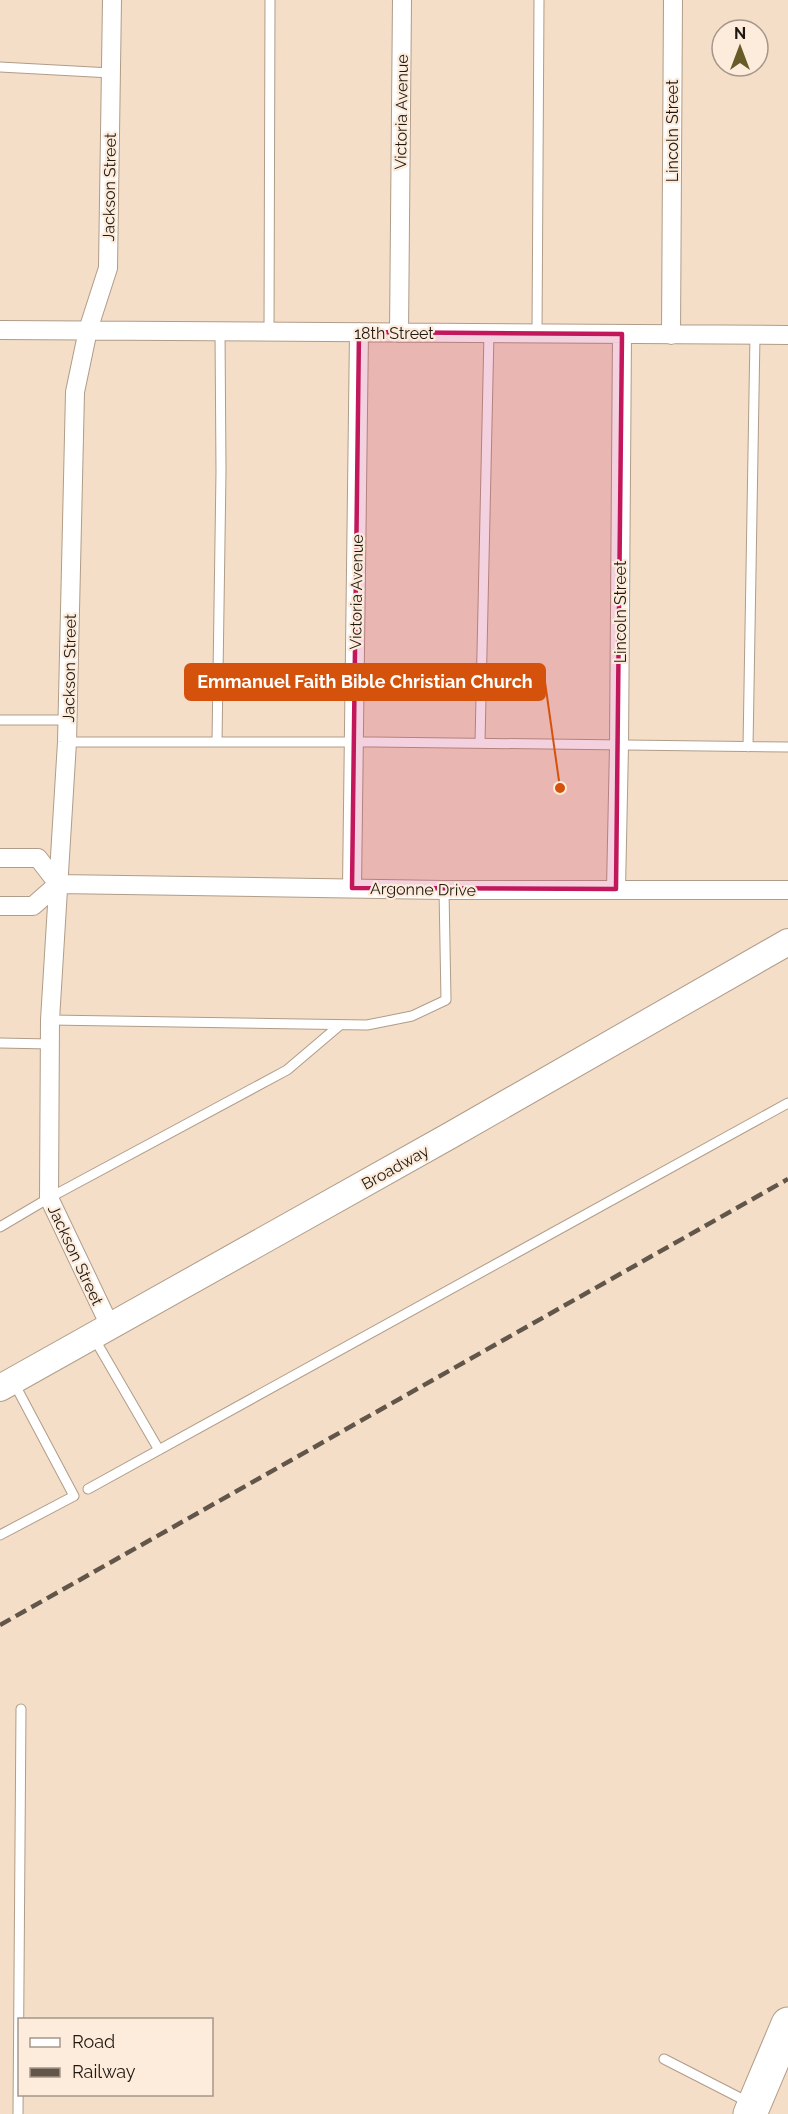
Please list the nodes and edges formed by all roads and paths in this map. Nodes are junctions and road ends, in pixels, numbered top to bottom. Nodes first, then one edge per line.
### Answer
1 (112, 0) edge
2 (270, 0) edge
3 (402, 0) edge
4 (539, 0) edge
5 (673, 0) edge
6 (0, 67) edge
7 (111, 73) junction
8 (0, 330) edge
9 (88, 330) junction
10 (220, 332) junction
11 (269, 332) junction
12 (359, 332) junction
13 (399, 333) junction
14 (489, 333) junction
15 (537, 334) junction
16 (622, 334) junction
17 (671, 335) junction
18 (755, 335) junction
19 (788, 335) edge
20 (0, 720) edge
21 (67, 720) junction
22 (67, 742) junction
23 (217, 742) junction
24 (354, 742) junction
25 (480, 743) junction
26 (619, 746) junction
27 (748, 747) junction
28 (788, 747) edge
29 (0, 858) edge
30 (58, 884) junction
31 (352, 888) junction
32 (616, 889) junction
33 (444, 890) junction
34 (788, 891) edge
35 (0, 906) edge
36 (788, 942) edge
37 (50, 1020) junction
38 (340, 1025) junction
39 (0, 1043) edge
40 (50, 1044) junction
41 (788, 1103) edge
42 (49, 1198) junction
43 (0, 1227) edge
44 (102, 1331) junction
45 (7, 1385) edge
46 (159, 1450) junction
47 (88, 1489) dead end
48 (0, 1535) edge
49 (21, 1709) dead end
50 (19, 2018) edge
51 (788, 2024) edge
52 (664, 2059) dead end
53 (18, 2096) edge
54 (752, 2110) edge
55 (18, 2114) edge

1 - 7 street, Jackson Street
2 - 11 lane
3 - 13 street, Victoria Avenue
4 - 15 lane
5 - 17 street, Lincoln Street
6 - 7 lane
7 - 9 street, Jackson Street
8 - 9 street, 18th Street
9 - 10 street, 18th Street
9 - 21 street, Jackson Street
10 - 11 street, 18th Street
10 - 23 lane
11 - 12 street, 18th Street
12 - 13 street, 18th Street
12 - 24 street, Victoria Avenue
13 - 14 street, 18th Street
14 - 15 street, 18th Street
14 - 25 lane
15 - 16 street, 18th Street
16 - 17 street, 18th Street
16 - 26 street, Lincoln Street
17 - 18 street, 18th Street
18 - 19 street, 18th Street
18 - 27 lane
20 - 21 lane
21 - 22 street, Jackson Street
22 - 23 lane
22 - 30 street, Jackson Street
23 - 24 lane
24 - 25 lane
24 - 31 street, Victoria Avenue
25 - 26 lane
26 - 27 lane
26 - 32 street, Lincoln Street
27 - 28 lane
29 - 30 street
30 - 31 street, Argonne Drive
30 - 35 street
30 - 37 street, Jackson Street
31 - 33 street, Argonne Drive
32 - 33 street, Argonne Drive
32 - 34 street, Argonne Drive
33 - 38 lane
36 - 44 street, Broadway
37 - 38 lane
37 - 40 street, Jackson Street
38 - 42 lane
39 - 40 lane
40 - 42 street, Jackson Street
41 - 46 lane
42 - 43 lane
42 - 44 street, Jackson Street
44 - 45 street, Broadway
44 - 46 lane
45 - 48 lane
46 - 47 lane
49 - 50 lane
51 - 54 highway
52 - 54 lane
53 - 55 lane

